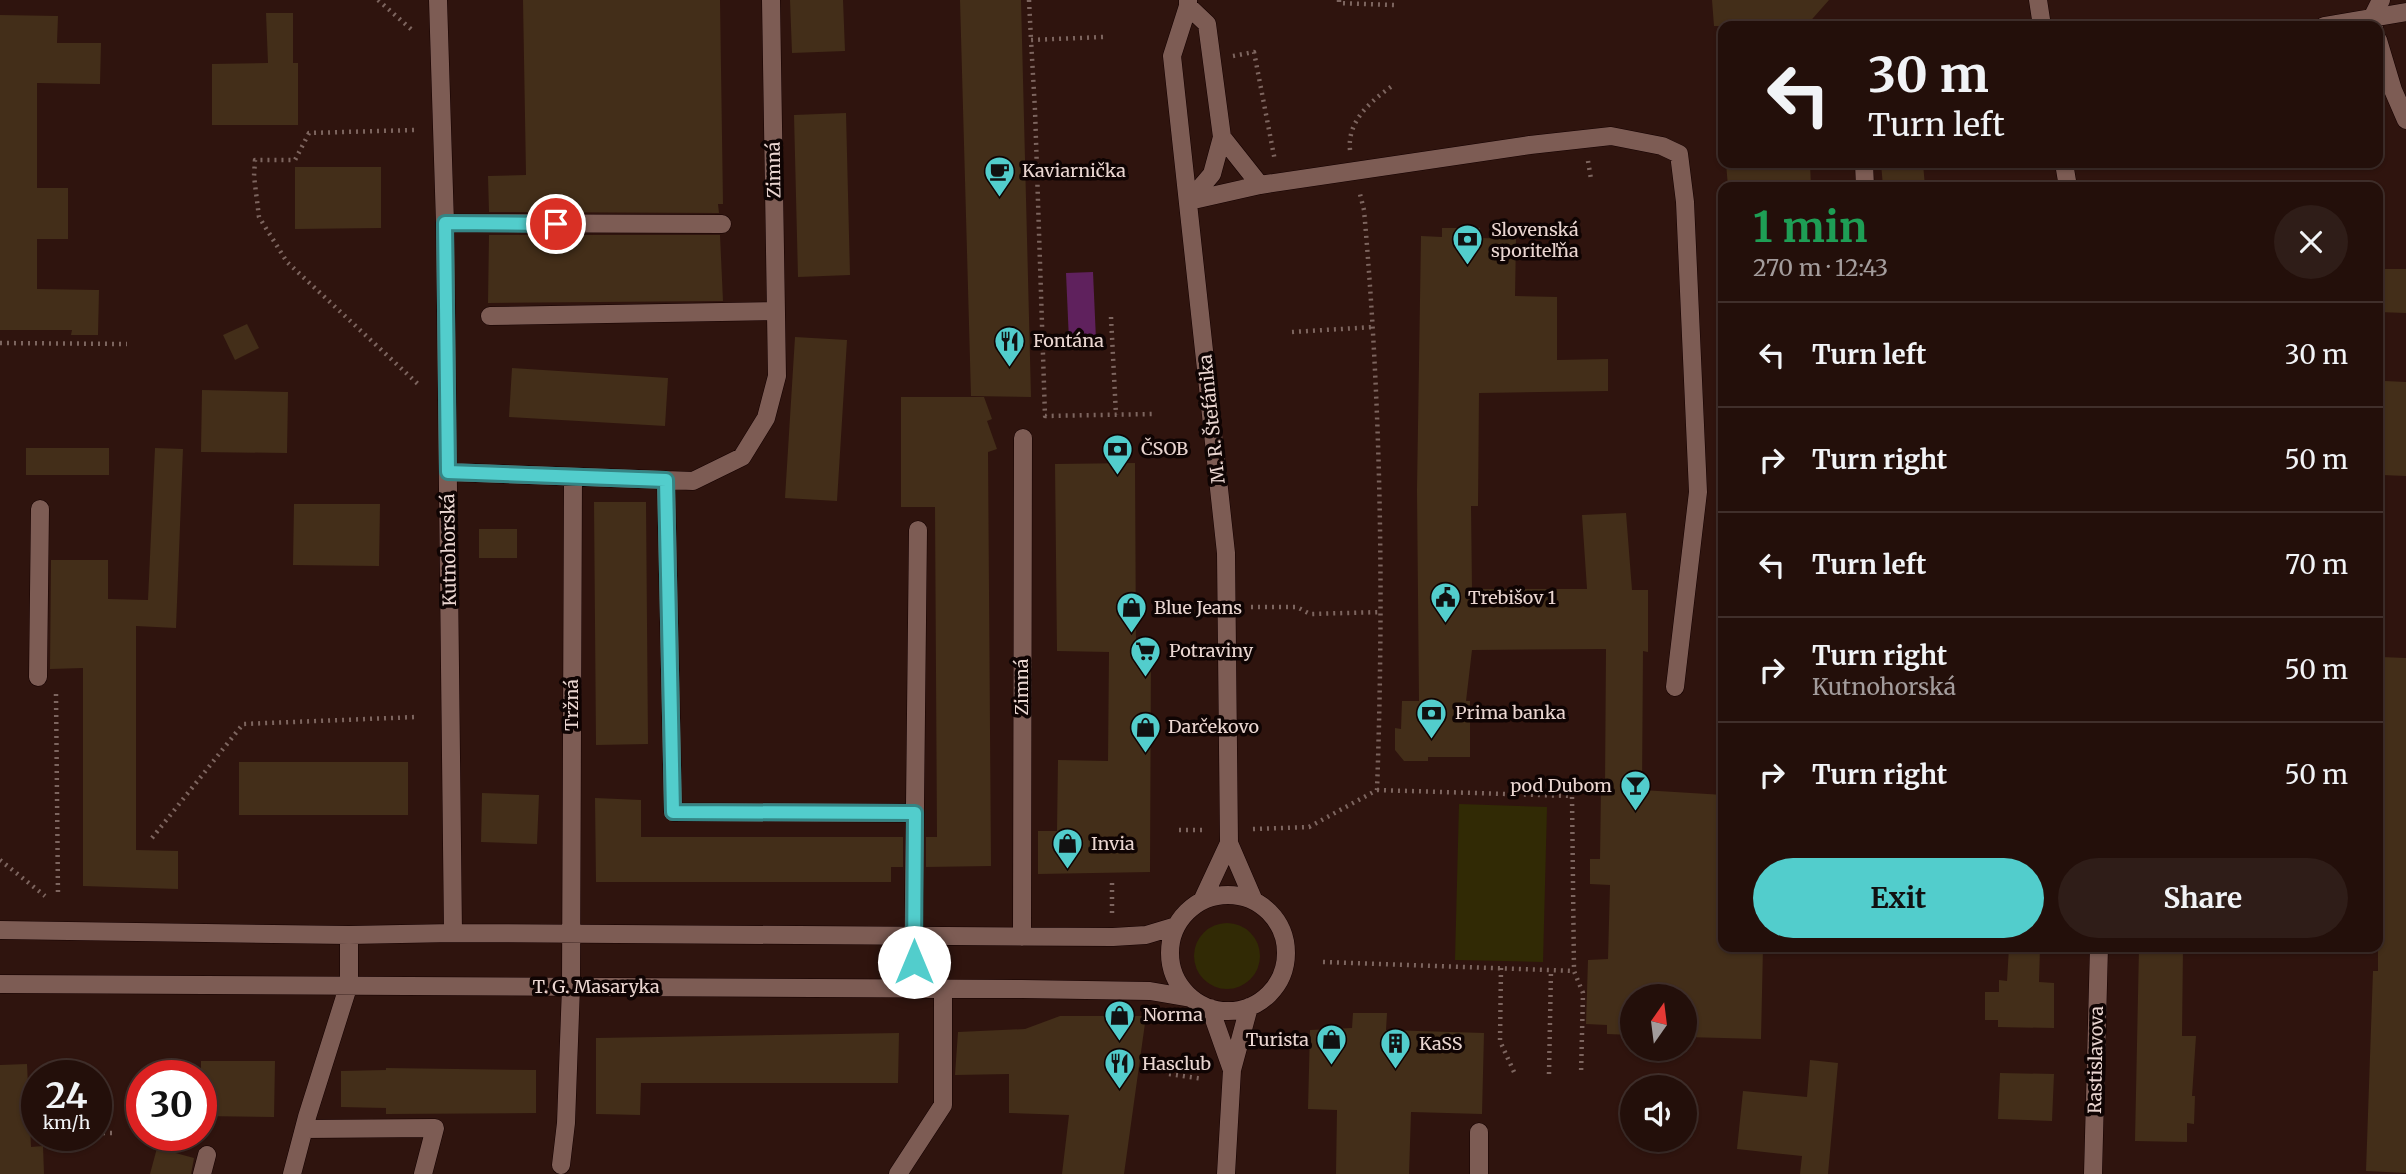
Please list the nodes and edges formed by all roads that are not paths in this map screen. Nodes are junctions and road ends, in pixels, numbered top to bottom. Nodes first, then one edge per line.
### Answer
1 (438, 0) edge
2 (771, 0) edge
3 (2038, 0) edge
4 (2381, 0) edge
5 (1188, 3) edge
6 (2406, 12) edge
7 (2041, 21) edge
8 (2373, 21) edge
9 (2376, 21) edge
10 (2383, 57) edge
11 (2406, 120) edge
12 (1222, 137) junction
13 (1269, 184) junction
14 (1189, 201) junction
15 (445, 223) junction
16 (722, 224) dead end
17 (776, 311) junction
18 (490, 316) dead end
19 (1023, 438) dead end
20 (448, 472) junction
21 (573, 477) junction
22 (666, 480) junction
23 (40, 509) dead end
24 (918, 530) dead end
25 (38, 677) dead end
26 (1675, 687) dead end
27 (915, 813) junction
28 (1229, 843) junction
29 (1202, 901) junction
30 (1254, 901) junction
31 (1176, 926) junction
32 (0, 930) edge
33 (453, 933) junction
34 (572, 934) junction
35 (349, 935) junction
36 (914, 936) junction
37 (1022, 937) junction
38 (2099, 952) edge
39 (0, 984) edge
40 (349, 984) junction
41 (571, 987) junction
42 (914, 989) junction
43 (943, 989) junction
44 (1191, 998) junction
45 (1249, 1007) junction
46 (1210, 1008) junction
47 (1232, 1070) junction
48 (304, 1129) junction
49 (1479, 1132) dead end
50 (207, 1155) dead end
51 (561, 1166) dead end
52 (202, 1174) edge
53 (292, 1174) edge
54 (423, 1174) edge
55 (898, 1174) edge
56 (1226, 1174) edge
57 (1479, 1174) edge
58 (2093, 1174) edge

1 - 15 street, Kutnohorská
2 - 17 street, Zimná
3 - 7 street
4 - 8 street
5 - 12 street
5 - 14 street, M. R. Štefánika
6 - 9 street
10 - 11 street
12 - 13 street
12 - 14 street
13 - 14 street
13 - 26 street
14 - 28 street, M. R. Štefánika
15 - 16 street
15 - 20 street, Kutnohorská
17 - 18 street
17 - 22 street, Zimná
19 - 37 street, Zimná
20 - 21 street
20 - 33 street, Kutnohorská
21 - 22 street
21 - 34 street, Tržná
22 - 27 street
23 - 25 street
24 - 27 street
27 - 36 street
28 - 29 street, M. R. Štefánika
28 - 30 street, M. R. Štefánika
29 - 30 street
29 - 31 street
30 - 45 street
31 - 37 street
31 - 44 street
32 - 35 street
33 - 34 street
33 - 35 street
34 - 36 street
34 - 41 street, Tržná
35 - 40 street
36 - 37 street
36 - 42 street
38 - 58 street, Rastislavova
39 - 40 street, T. G. Masaryka
40 - 41 street, T. G. Masaryka
40 - 48 street
41 - 42 street, T. G. Masaryka
41 - 51 street, Tržná
42 - 43 street, T. G. Masaryka
43 - 44 street, T. G. Masaryka
43 - 55 street
44 - 46 street
45 - 46 street
45 - 47 street
46 - 47 street
47 - 56 street
48 - 53 street
48 - 54 street
49 - 57 street
50 - 52 street

